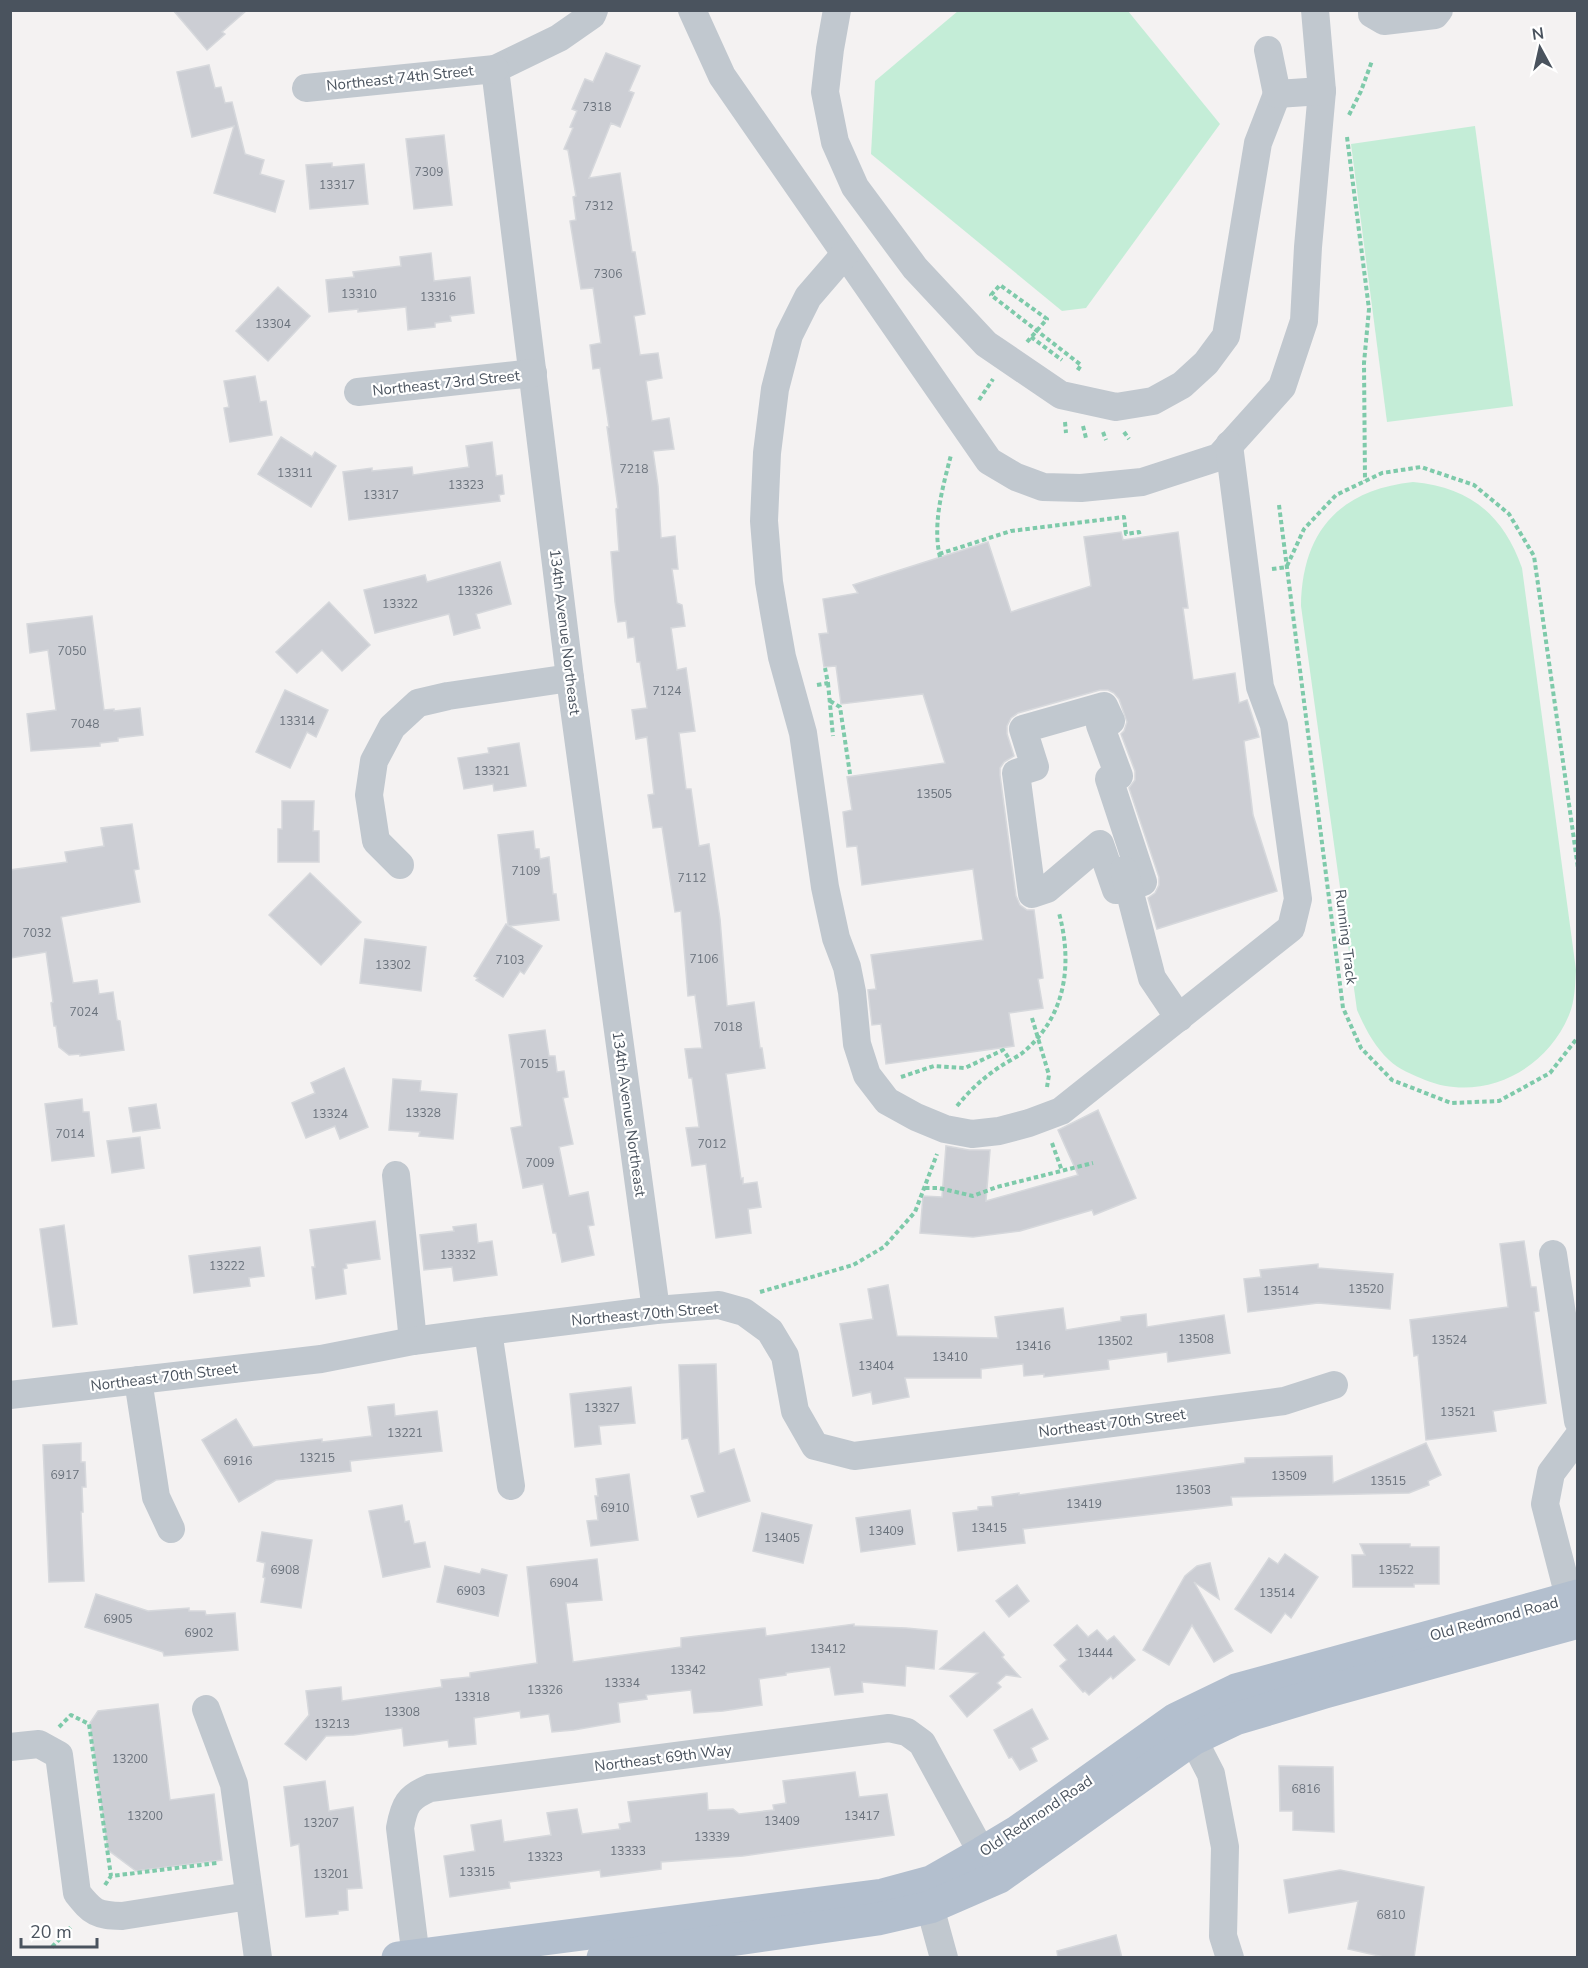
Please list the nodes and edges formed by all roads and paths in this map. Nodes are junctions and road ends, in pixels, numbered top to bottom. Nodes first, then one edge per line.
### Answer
1 (594, 10) edge
2 (692, 10) edge
3 (837, 10) edge
4 (1315, 10) edge
5 (1372, 10) edge
6 (1439, 10) edge
7 (1268, 50) dead end
8 (1372, 61) dead end
9 (495, 69) junction
10 (306, 88) dead end
11 (1322, 91) junction
12 (1278, 94) junction
13 (844, 254) junction
14 (1037, 331) junction
15 (534, 373) junction
16 (994, 378) dead end
17 (358, 392) dead end
18 (973, 408) dead end
19 (1229, 445) junction
20 (955, 448) dead end
21 (1365, 482) junction
22 (1279, 505) dead end
23 (1140, 537) dead end
24 (1287, 567) junction
25 (1264, 570) dead end
26 (825, 668) dead end
27 (570, 678) junction
28 (828, 683) junction
29 (816, 685) dead end
30 (830, 701) junction
31 (834, 745) dead end
32 (850, 774) dead end
33 (1114, 839) dead end
34 (400, 865) dead end
35 (1578, 868) edge
36 (1129, 886) junction
37 (1047, 889) junction
38 (1032, 1018) dead end
39 (1179, 1018) junction
40 (1037, 1036) junction
41 (1578, 1036) edge
42 (1010, 1060) junction
43 (894, 1079) dead end
44 (1045, 1093) dead end
45 (956, 1106) dead end
46 (1050, 1135) dead end
47 (938, 1152) dead end
48 (1093, 1163) dead end
49 (1062, 1171) junction
50 (396, 1175) dead end
51 (925, 1188) junction
52 (1553, 1254) dead end
53 (756, 1293) dead end
54 (656, 1310) junction
55 (488, 1331) junction
56 (413, 1341) junction
57 (138, 1380) junction
58 (1334, 1385) dead end
59 (10, 1395) edge
60 (1578, 1421) edge
61 (1578, 1437) edge
62 (510, 1486) dead end
63 (171, 1528) dead end
64 (1576, 1614) edge
65 (206, 1709) dead end
66 (1185, 1729) junction
67 (10, 1747) edge
68 (217, 1863) dead end
69 (990, 1865) junction
70 (104, 1886) dead end
71 (249, 1896) junction
72 (930, 1907) junction
73 (73, 1924) dead end
74 (52, 1947) dead end
75 (410, 1957) edge
76 (258, 1958) edge
77 (603, 1958) edge
78 (944, 1958) edge
79 (1230, 1958) edge

1 - 9 street
2 - 13 street
3 - 12 street
4 - 11 street
5 - 6 street
7 - 12 street
8 - 21 path
9 - 10 street, Northeast 74th Street
9 - 15 street, 134th Avenue Northeast
11 - 12 street
11 - 19 street
13 - 19 street
13 - 39 street
14 - 14 path
14 - 14 path
15 - 17 street, Northeast 73rd Street
15 - 27 street, 134th Avenue Northeast
16 - 18 path
19 - 39 street
20 - 23 path
21 - 24 path
21 - 35 path
22 - 24 path, Running Track
24 - 25 path
24 - 41 path, Running Track
26 - 28 path
27 - 34 street
27 - 54 street, 134th Avenue Northeast
28 - 29 path
28 - 30 path
30 - 31 path
30 - 32 path
33 - 36 street
36 - 37 street
36 - 37 street
36 - 39 street
37 - 40 path
38 - 40 path
40 - 42 path
40 - 44 path
42 - 43 path
42 - 45 path
46 - 49 path
47 - 51 path
48 - 49 path
49 - 51 path
50 - 56 street
51 - 53 path
52 - 60 street
54 - 55 street, Northeast 70th Street
54 - 58 street, Northeast 70th Street
55 - 56 street, Northeast 70th Street
55 - 62 street
56 - 57 street, Northeast 70th Street
57 - 59 street, Northeast 70th Street
57 - 63 street
61 - 64 street
64 - 66 main road, Old Redmond Road
65 - 71 street
66 - 69 main road, Old Redmond Road
66 - 79 street
67 - 71 street
68 - 70 path
69 - 72 main road, Old Redmond Road
69 - 75 main road, Old Redmond Road
69 - 75 street, Northeast 69th Way
71 - 76 street
72 - 77 main road, Old Redmond Road
72 - 78 street
73 - 74 path

